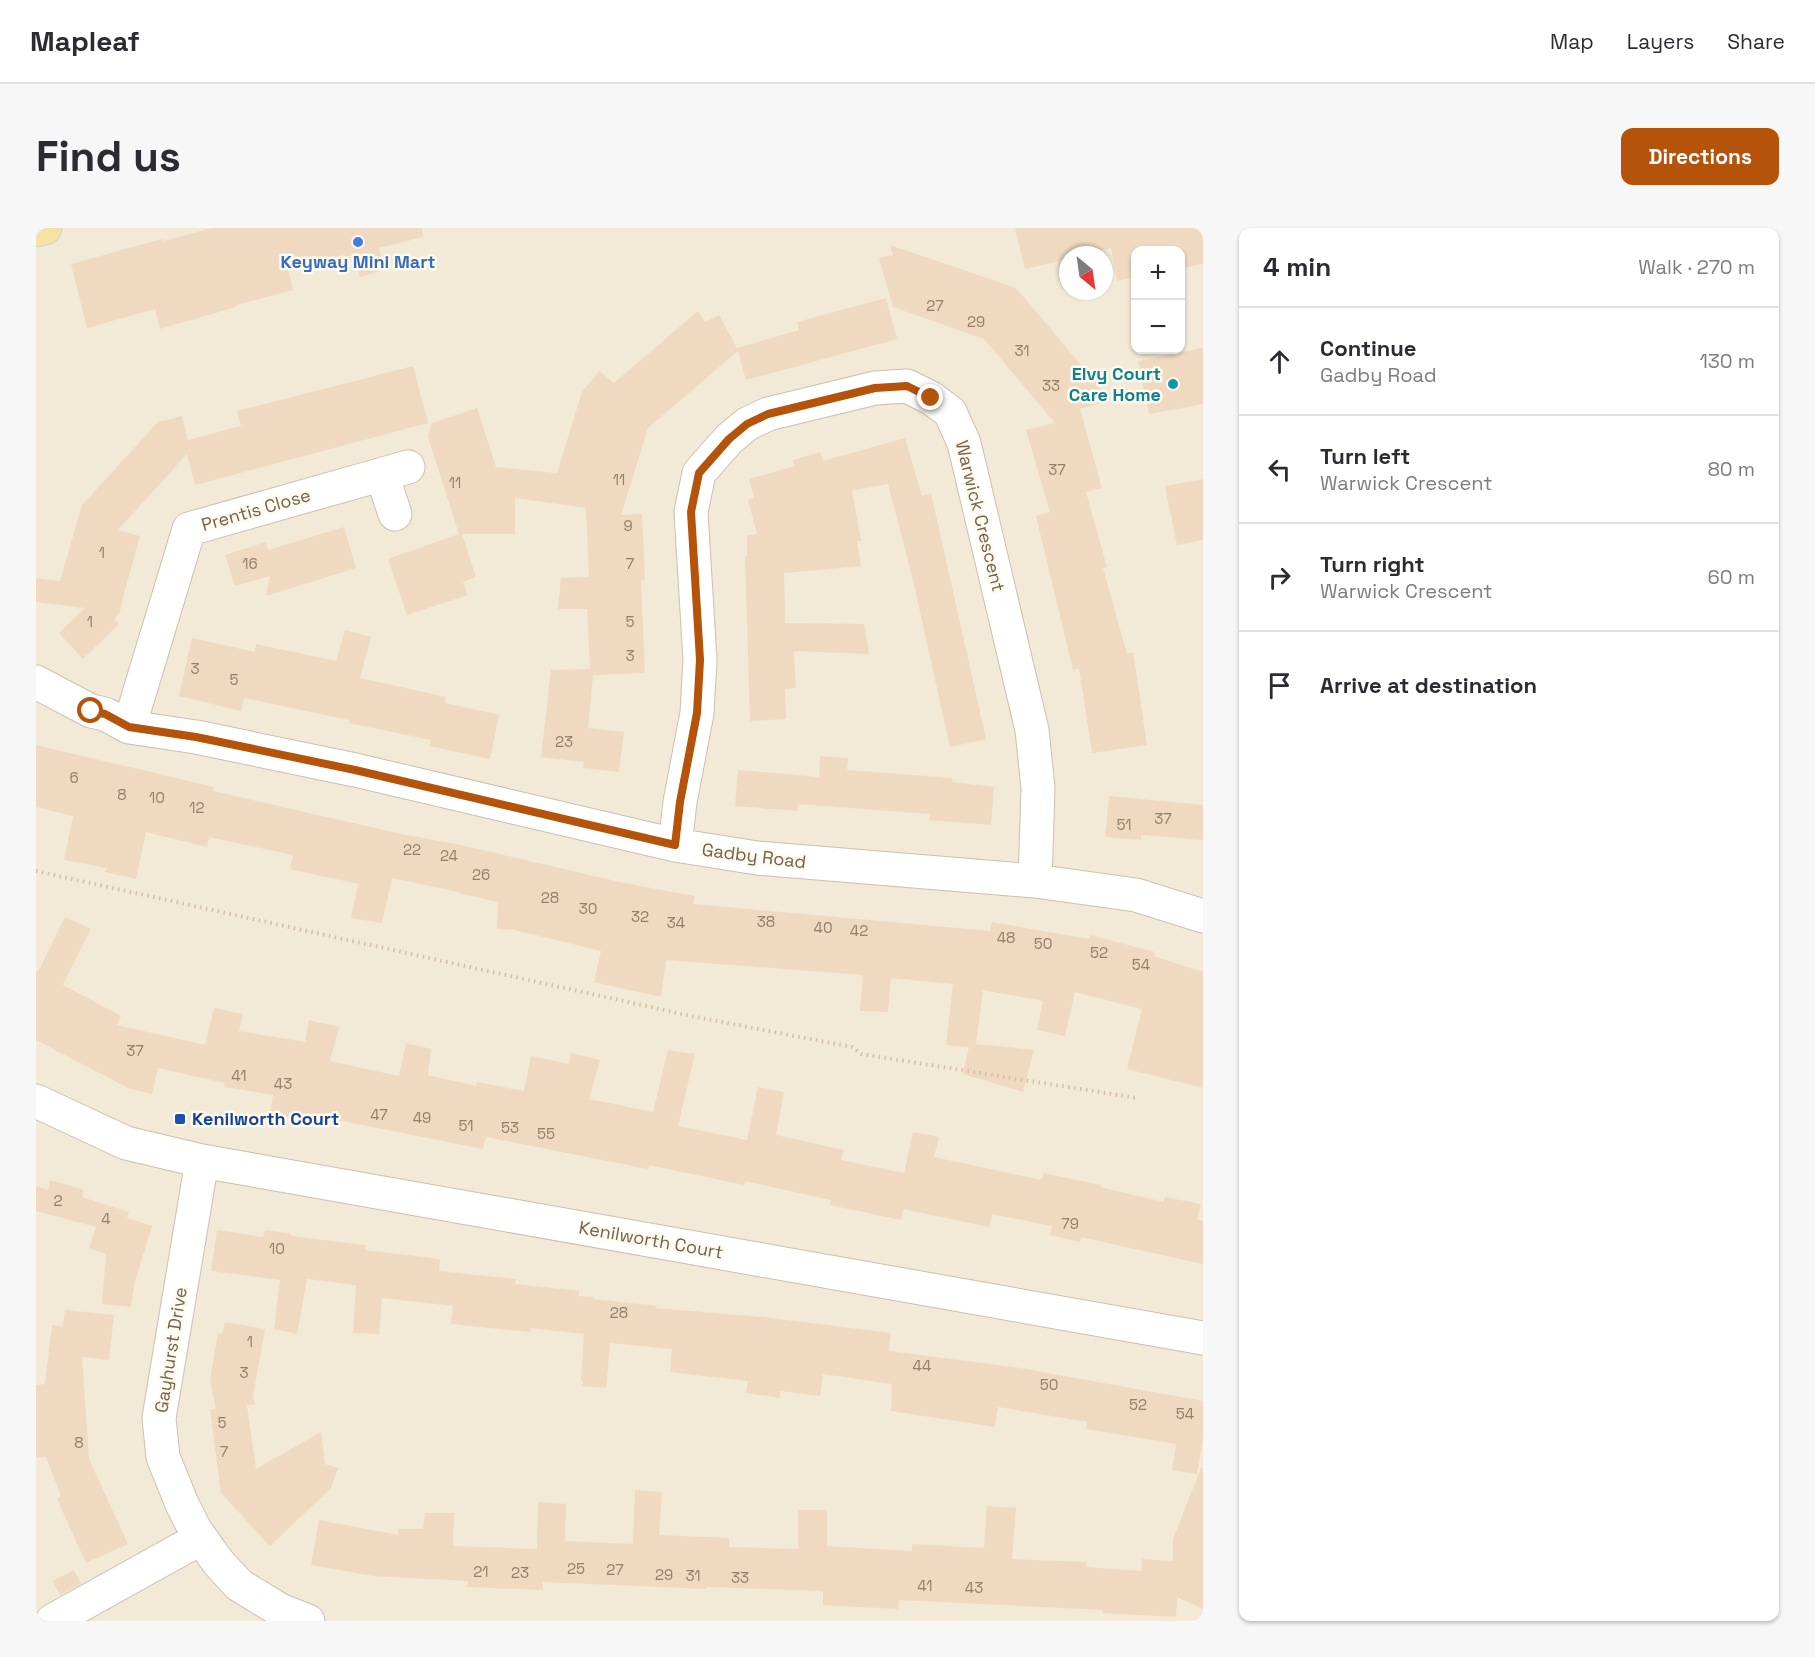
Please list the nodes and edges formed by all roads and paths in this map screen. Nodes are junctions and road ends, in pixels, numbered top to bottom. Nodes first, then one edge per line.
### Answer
1 (45, 228) edge
2 (36, 230) edge
3 (395, 514) dead end
4 (36, 682) edge
5 (129, 727) junction
6 (675, 845) junction
7 (36, 871) edge
8 (1035, 881) junction
9 (1203, 916) edge
10 (1137, 1098) dead end
11 (36, 1101) edge
12 (202, 1161) junction
13 (1203, 1338) edge
14 (201, 1538) junction
15 (52, 1621) edge
16 (308, 1621) edge

1 - 2 main road
3 - 5 street, Prentis Close
4 - 5 street, Gadby Road
5 - 6 street, Gadby Road
6 - 8 street, Gadby Road
6 - 8 street, Warwick Crescent
7 - 10 path
8 - 9 street, Gadby Road
11 - 12 street, Kenilworth Court
12 - 13 street, Kenilworth Court
12 - 14 street, Gayhurst Drive
14 - 15 street
14 - 16 street, Gayhurst Drive

